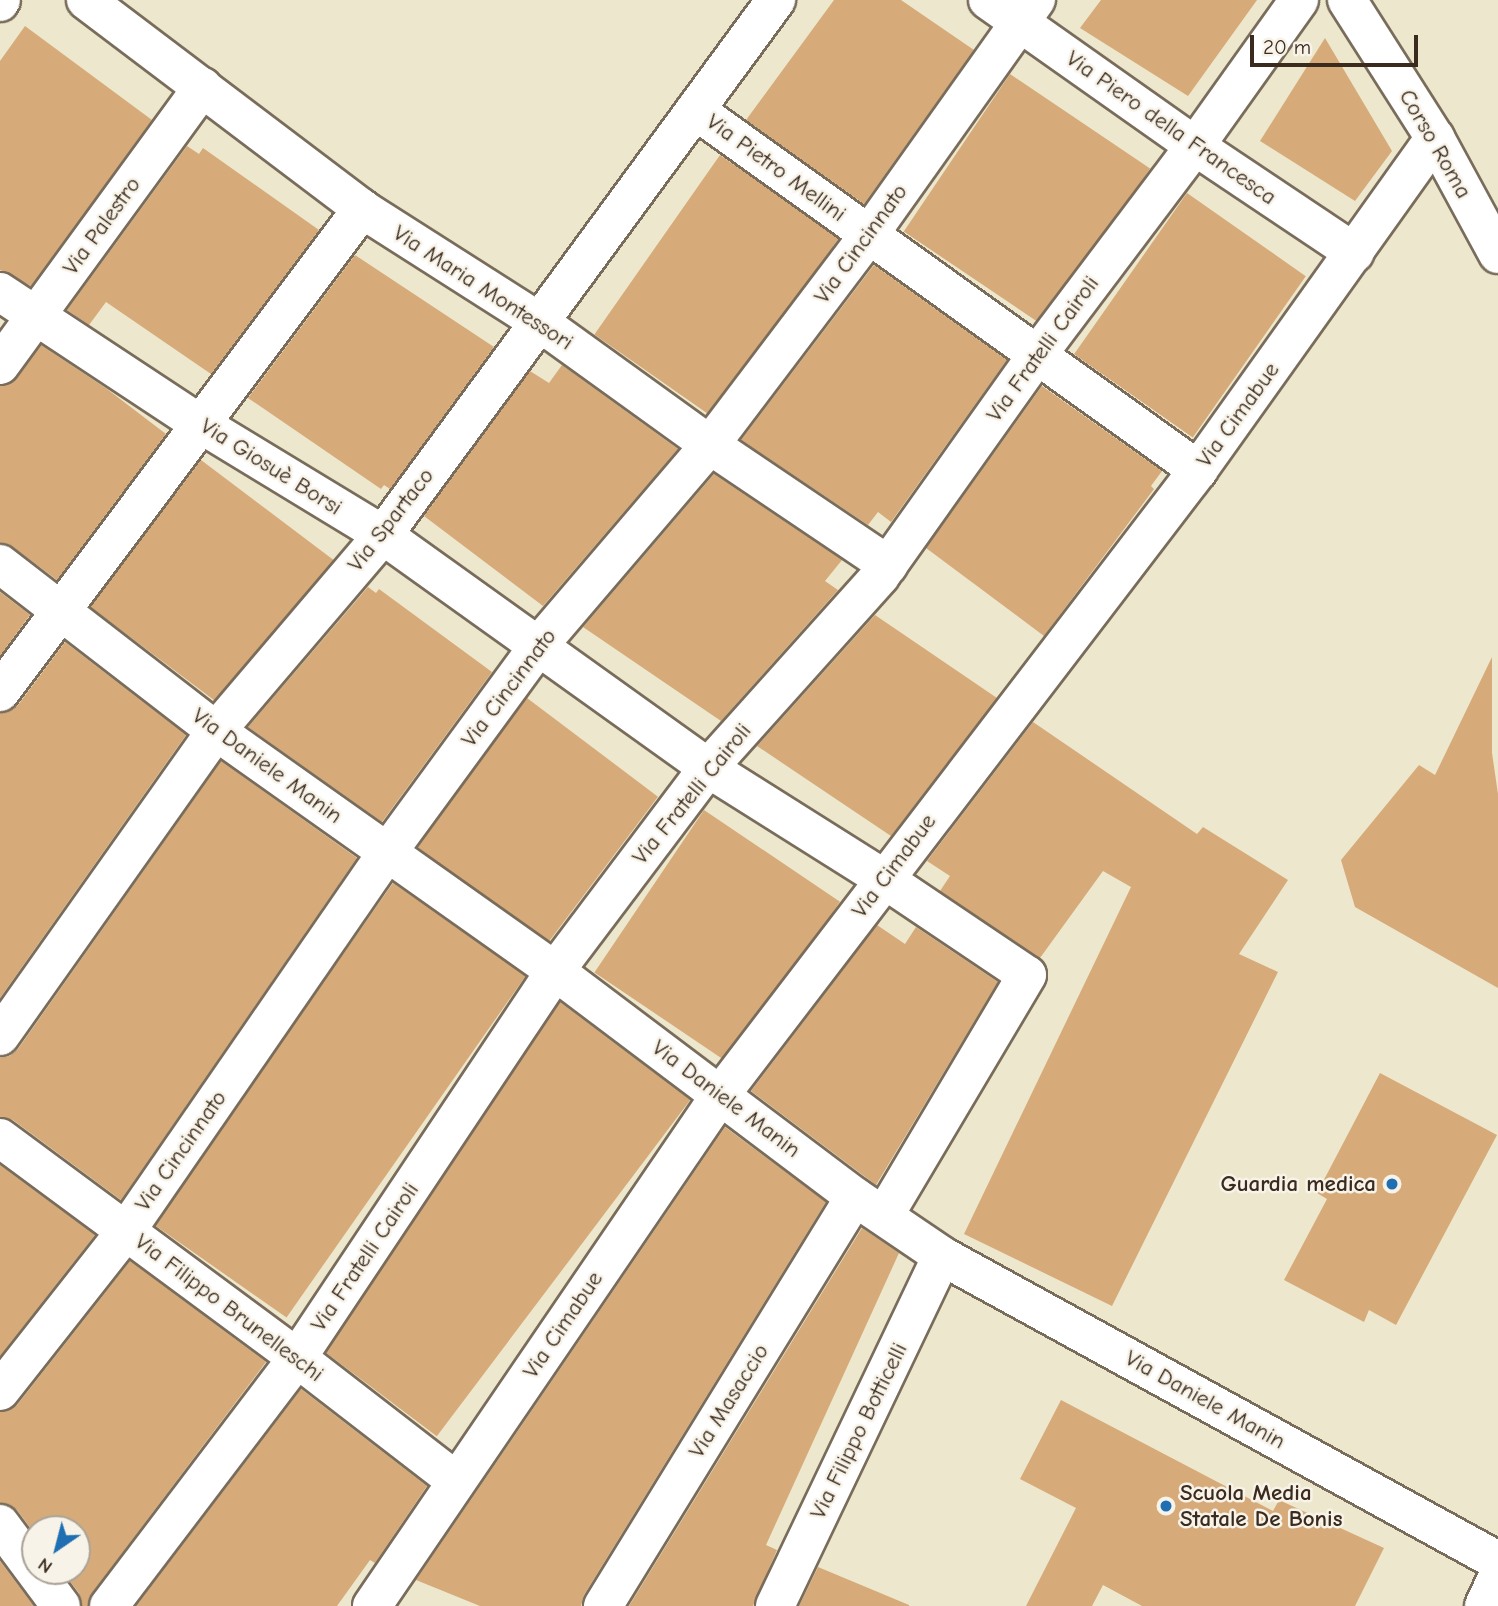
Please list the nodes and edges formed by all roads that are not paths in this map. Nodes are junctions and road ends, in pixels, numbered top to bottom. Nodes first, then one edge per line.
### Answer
1 (86, 0) edge
2 (776, 0) edge
3 (988, 0) edge
4 (1299, 0) edge
5 (1347, 0) edge
6 (1027, 11) edge
7 (203, 87) junction
8 (695, 110) junction
9 (1435, 138) junction
10 (1195, 146) junction
11 (362, 208) junction
12 (869, 236) junction
13 (1355, 253) junction
14 (1498, 254) edge
15 (0, 292) edge
16 (36, 315) junction
17 (538, 321) junction
18 (1038, 354) junction
19 (0, 365) edge
20 (199, 423) junction
21 (710, 445) junction
22 (1198, 470) junction
23 (383, 535) junction
24 (0, 564) edge
25 (888, 565) junction
26 (61, 611) junction
27 (539, 645) junction
28 (0, 692) edge
29 (216, 731) junction
30 (708, 768) junction
31 (387, 853) junction
32 (884, 878) junction
33 (555, 971) junction
34 (0, 1036) edge
35 (721, 1094) junction
36 (0, 1138) edge
37 (869, 1206) junction
38 (125, 1231) junction
39 (942, 1256) junction
40 (297, 1358) junction
41 (0, 1391) edge
42 (456, 1481) junction
43 (0, 1524) edge
44 (1498, 1561) edge
45 (1498, 1576) edge
46 (388, 1602) edge
47 (59, 1606) edge
48 (109, 1606) edge
49 (603, 1606) edge
50 (775, 1606) edge
51 (1484, 1606) edge

1 - 7 street, Via Maria Montessori
2 - 8 street, Via Spartaco
3 - 6 street, Via Piero della Francesca
4 - 10 street, Via Fratelli Cairoli
5 - 9 street, Corso Roma
6 - 10 street, Via Piero della Francesca
6 - 12 street, Via Cincinnato
7 - 11 street, Via Maria Montessori
7 - 16 street, Via Palestro
8 - 12 street, Via Pietro Mellini
8 - 17 street, Via Spartaco
9 - 13 street, Via Cimabue
9 - 14 street, Corso Roma
10 - 13 street, Via Piero della Francesca
10 - 18 street, Via Fratelli Cairoli
11 - 17 street, Via Maria Montessori
11 - 20 street
12 - 18 street, Via Pietro Mellini
12 - 21 street, Via Cincinnato
13 - 22 street, Via Cimabue
15 - 16 street, Via Giosuè Borsi
16 - 19 street, Via Palestro
16 - 20 street, Via Giosuè Borsi
17 - 21 street, Via Maria Montessori
17 - 23 street, Via Spartaco
18 - 22 street, Via Pietro Mellini
18 - 25 street, Via Fratelli Cairoli
20 - 23 street, Via Giosuè Borsi
20 - 26 street
21 - 25 street, Via Maria Montessori
21 - 27 street, Via Cincinnato
22 - 32 street, Via Cimabue
23 - 27 street, Via Giosuè Borsi
23 - 29 street, Via Spartaco
24 - 26 street, Via Daniele Manin
25 - 30 street, Via Fratelli Cairoli
26 - 28 street
26 - 29 street, Via Daniele Manin
27 - 30 street, Via Giosuè Borsi
27 - 31 street, Via Cincinnato
29 - 31 street, Via Daniele Manin
29 - 34 street, Via Spartaco
30 - 32 street, Via Giosuè Borsi
30 - 33 street, Via Fratelli Cairoli
31 - 33 street, Via Daniele Manin
31 - 38 street, Via Cincinnato
32 - 35 street, Via Cimabue
32 - 37 street, Via Giosuè Borsi
33 - 35 street, Via Daniele Manin
33 - 40 street, Via Fratelli Cairoli
35 - 37 street, Via Daniele Manin
35 - 42 street, Via Cimabue
36 - 38 street, Via Filippo Brunelleschi
37 - 39 street, Via Daniele Manin
37 - 49 street, Via Masaccio
38 - 40 street, Via Filippo Brunelleschi
38 - 41 street, Via Cincinnato
39 - 44 street, Via Daniele Manin
39 - 50 street, Via Filippo Botticelli
40 - 42 street, Via Filippo Brunelleschi
40 - 48 street, Via Fratelli Cairoli
42 - 46 street, Via Cimabue
43 - 47 street
45 - 51 street

